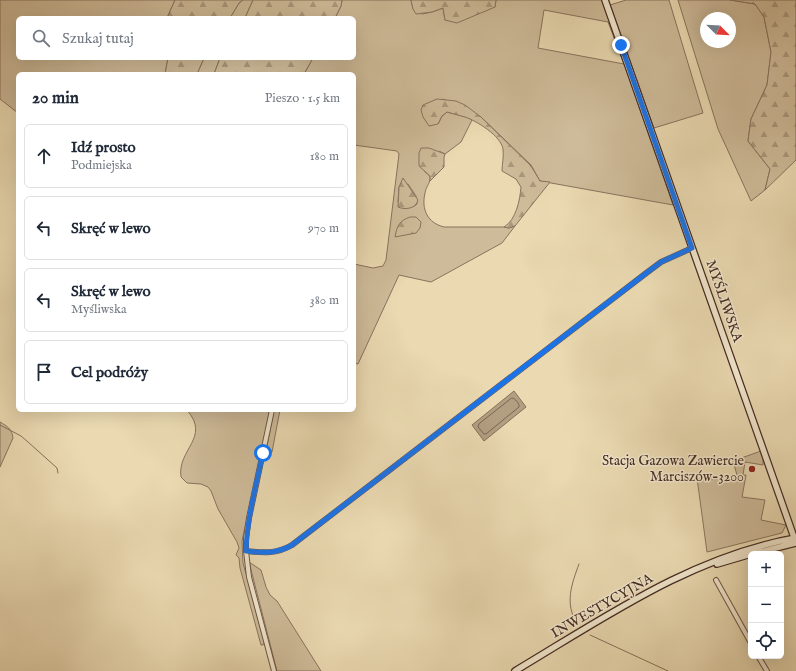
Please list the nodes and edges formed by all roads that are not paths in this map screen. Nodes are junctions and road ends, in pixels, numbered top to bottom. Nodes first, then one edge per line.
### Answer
1 (605, 0) edge
2 (692, 248) junction
3 (272, 412) edge
4 (796, 540) edge
5 (246, 551) junction
6 (761, 551) edge
7 (748, 555) edge
8 (703, 567) junction
9 (716, 580) dead end
10 (748, 638) edge
11 (760, 659) edge
12 (274, 671) edge
13 (515, 671) edge
14 (767, 671) edge

1 - 2 street, MYŚLIWSKA
2 - 4 street, MYŚLIWSKA
2 - 5 street
3 - 5 street
4 - 6 street, INWESTYCYJNA
4 - 8 street, INWESTYCYJNA
5 - 12 street
7 - 8 street, INWESTYCYJNA
8 - 13 street, INWESTYCYJNA
9 - 10 street
11 - 14 street

